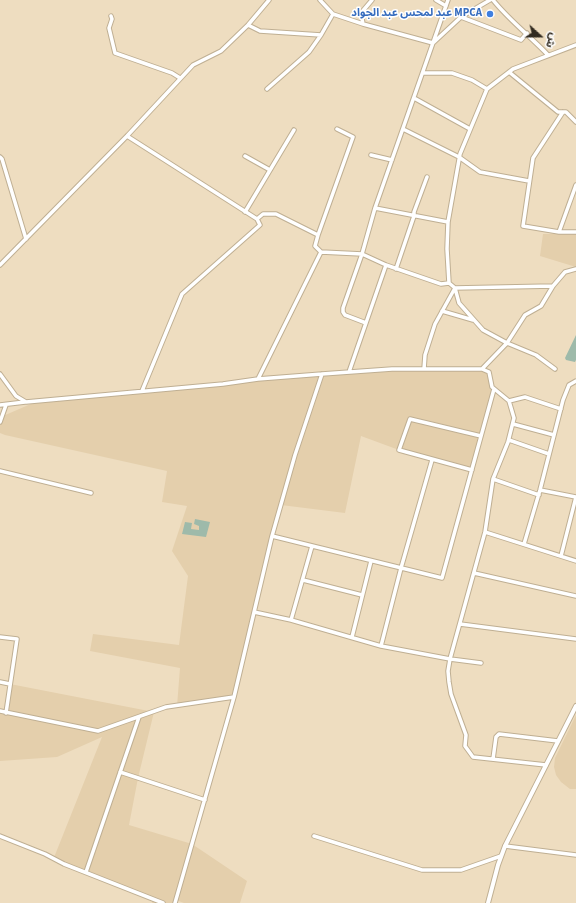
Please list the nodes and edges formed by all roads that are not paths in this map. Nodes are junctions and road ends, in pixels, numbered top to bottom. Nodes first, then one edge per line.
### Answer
1 (269, 0) edge
2 (320, 0) edge
3 (372, 0) edge
4 (436, 0) edge
5 (448, 0) edge
6 (490, 0) edge
7 (493, 0) edge
8 (446, 6) junction
9 (333, 14) junction
10 (111, 16) dead end
11 (461, 17) junction
12 (364, 24) junction
13 (248, 25) junction
14 (527, 33) junction
15 (321, 34) junction
16 (433, 44) junction
17 (576, 44) edge
18 (548, 55) junction
19 (509, 72) junction
20 (423, 73) junction
21 (180, 78) junction
22 (267, 89) dead end
23 (487, 89) junction
24 (414, 98) junction
25 (563, 112) junction
26 (576, 122) edge
27 (337, 129) dead end
28 (403, 129) junction
29 (470, 129) junction
30 (294, 130) dead end
31 (127, 136) junction
32 (371, 155) dead end
33 (245, 156) dead end
34 (0, 157) edge
35 (459, 158) junction
36 (392, 160) junction
37 (270, 170) junction
38 (427, 177) dead end
39 (529, 181) junction
40 (576, 185) edge
41 (375, 208) junction
42 (245, 212) junction
43 (414, 216) junction
44 (257, 219) junction
45 (448, 222) junction
46 (560, 232) junction
47 (576, 232) edge
48 (318, 236) junction
49 (26, 239) junction
50 (321, 252) junction
51 (362, 254) junction
52 (0, 265) edge
53 (386, 265) junction
54 (396, 269) junction
55 (576, 269) edge
56 (449, 283) junction
57 (552, 286) junction
58 (455, 288) junction
59 (442, 311) junction
60 (473, 320) junction
61 (366, 323) junction
62 (507, 343) junction
63 (424, 369) junction
64 (482, 369) junction
65 (555, 369) dead end
66 (349, 372) junction
67 (0, 374) edge
68 (322, 374) junction
69 (258, 379) junction
70 (576, 381) edge
71 (494, 389) junction
72 (142, 391) junction
73 (509, 401) junction
74 (26, 402) junction
75 (0, 405) edge
76 (6, 405) junction
77 (561, 408) junction
78 (0, 422) edge
79 (513, 424) junction
80 (554, 435) junction
81 (481, 436) junction
82 (509, 440) junction
83 (549, 454) junction
84 (432, 460) junction
85 (472, 470) junction
86 (0, 471) edge
87 (493, 479) junction
88 (540, 490) junction
89 (91, 493) dead end
90 (539, 495) junction
91 (484, 532) junction
92 (272, 536) junction
93 (524, 544) junction
94 (312, 546) junction
95 (561, 556) junction
96 (371, 561) junction
97 (576, 561) edge
98 (401, 568) junction
99 (474, 572) junction
100 (303, 580) junction
101 (362, 595) junction
102 (576, 596) edge
103 (254, 612) junction
104 (291, 620) junction
105 (460, 624) junction
106 (0, 637) edge
107 (352, 637) junction
108 (576, 639) edge
109 (381, 646) junction
110 (450, 659) junction
111 (481, 663) dead end
112 (0, 682) edge
113 (10, 684) junction
114 (234, 697) junction
115 (576, 706) edge
116 (0, 712) edge
117 (6, 713) junction
118 (138, 717) junction
119 (558, 741) junction
120 (493, 759) junction
121 (546, 765) junction
122 (120, 772) junction
123 (205, 800) junction
124 (0, 836) edge
125 (314, 836) dead end
126 (505, 846) junction
127 (576, 855) edge
128 (501, 856) junction
129 (86, 872) junction
130 (163, 903) edge
131 (175, 903) edge
132 (488, 903) edge

1 - 13 street
2 - 9 street
3 - 12 street
4 - 8 street
5 - 8 street
6 - 11 street
7 - 14 street
8 - 16 street
9 - 12 street
9 - 15 street
10 - 21 street
11 - 14 street
11 - 16 street
12 - 16 street
13 - 15 street
13 - 21 street
14 - 18 street
15 - 22 street
16 - 20 street
17 - 18 street
18 - 19 street
19 - 23 street
19 - 25 street
20 - 23 street
20 - 24 street
21 - 31 street
23 - 29 street
24 - 28 street
24 - 29 street
25 - 26 street
25 - 39 street
27 - 48 street
28 - 35 street
28 - 36 street
29 - 35 street
30 - 37 street
31 - 42 street
31 - 49 street
32 - 36 street
33 - 37 street
34 - 49 street
35 - 39 street
35 - 45 street
36 - 41 street
37 - 42 street
38 - 43 street
39 - 46 street
40 - 46 street
41 - 43 street
41 - 51 street
42 - 44 street
43 - 45 street
43 - 54 street
44 - 48 street
44 - 72 street
45 - 56 street
46 - 47 street
48 - 50 street
49 - 52 street
50 - 51 street
50 - 69 street
51 - 53 street
51 - 61 street
53 - 54 street
53 - 61 street
54 - 56 street
55 - 57 street
56 - 58 street
57 - 58 street
57 - 62 street
58 - 59 street
58 - 60 street
59 - 60 street
59 - 63 street
60 - 62 street
61 - 66 street
62 - 64 street
62 - 65 street
63 - 64 street
63 - 66 street
64 - 71 street
66 - 68 street
67 - 74 street
68 - 69 street
68 - 92 street
69 - 72 street
70 - 77 street
71 - 73 street
71 - 81 street
72 - 74 street
73 - 77 street
73 - 79 street
74 - 76 street
75 - 76 street
76 - 78 street
77 - 80 street
79 - 80 street
79 - 82 street
80 - 83 street
81 - 84 street
81 - 85 street
82 - 83 street
82 - 87 street
83 - 88 street
84 - 85 street
84 - 98 street
85 - 98 street
86 - 89 street
87 - 90 street
87 - 91 street
88 - 90 street
88 - 95 street
90 - 93 street
91 - 93 street
91 - 99 street
92 - 94 street
92 - 103 street
93 - 95 street
94 - 96 street
94 - 100 street
95 - 97 street
96 - 98 street
96 - 101 street
98 - 109 street
99 - 102 street
99 - 105 street
100 - 101 street
100 - 104 street
101 - 107 street
103 - 104 street
103 - 114 street
104 - 107 street
105 - 108 street
105 - 110 street
106 - 113 street
107 - 109 street
109 - 110 street
110 - 111 street
110 - 120 street
112 - 113 street
113 - 117 street
114 - 118 street
114 - 123 street
115 - 119 street
116 - 117 street
117 - 118 street
118 - 122 street
119 - 120 street
119 - 121 street
120 - 121 street
121 - 126 street
122 - 123 street
122 - 129 street
123 - 131 street
124 - 129 street
125 - 128 street
126 - 127 street
126 - 128 street
128 - 132 street
129 - 130 street

